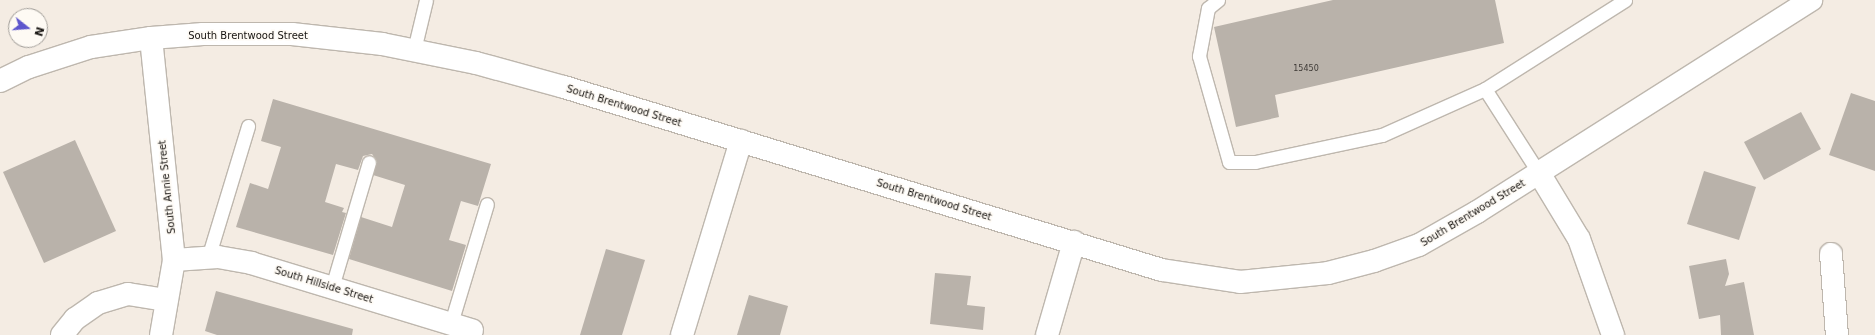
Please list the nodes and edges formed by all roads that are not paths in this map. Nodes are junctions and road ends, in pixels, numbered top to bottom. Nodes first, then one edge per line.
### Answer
1 (426, 0) edge
2 (1218, 0) edge
3 (1624, 0) edge
4 (1811, 0) edge
5 (151, 38) junction
6 (414, 50) junction
7 (0, 81) edge
8 (1485, 89) junction
9 (248, 126) dead end
10 (741, 141) junction
11 (369, 162) dead end
12 (1539, 173) junction
13 (487, 204) dead end
14 (1074, 242) junction
15 (1831, 254) dead end
16 (208, 258) junction
17 (174, 260) junction
18 (332, 287) junction
19 (167, 300) junction
20 (451, 323) junction
21 (472, 330) dead end
22 (62, 335) edge
23 (161, 335) edge
24 (682, 335) edge
25 (1047, 335) edge
26 (1613, 335) edge
27 (1837, 335) edge

1 - 6 lane
2 - 8 lane
3 - 8 lane
4 - 12 street, South Brentwood Street
5 - 6 street, South Brentwood Street
5 - 7 street, South Brentwood Street
5 - 17 street, South Annie Street
6 - 10 street, South Brentwood Street
8 - 12 lane
9 - 16 lane
10 - 14 street, South Brentwood Street
10 - 24 street
11 - 18 lane
12 - 14 street, South Brentwood Street
12 - 26 street
13 - 20 lane
14 - 25 street
15 - 27 street
16 - 17 street, South Hillside Street
16 - 18 street, South Hillside Street
17 - 19 street, South Annie Street
18 - 20 street, South Hillside Street
19 - 22 street
19 - 23 street, South Annie Street
20 - 21 street, South Hillside Street

